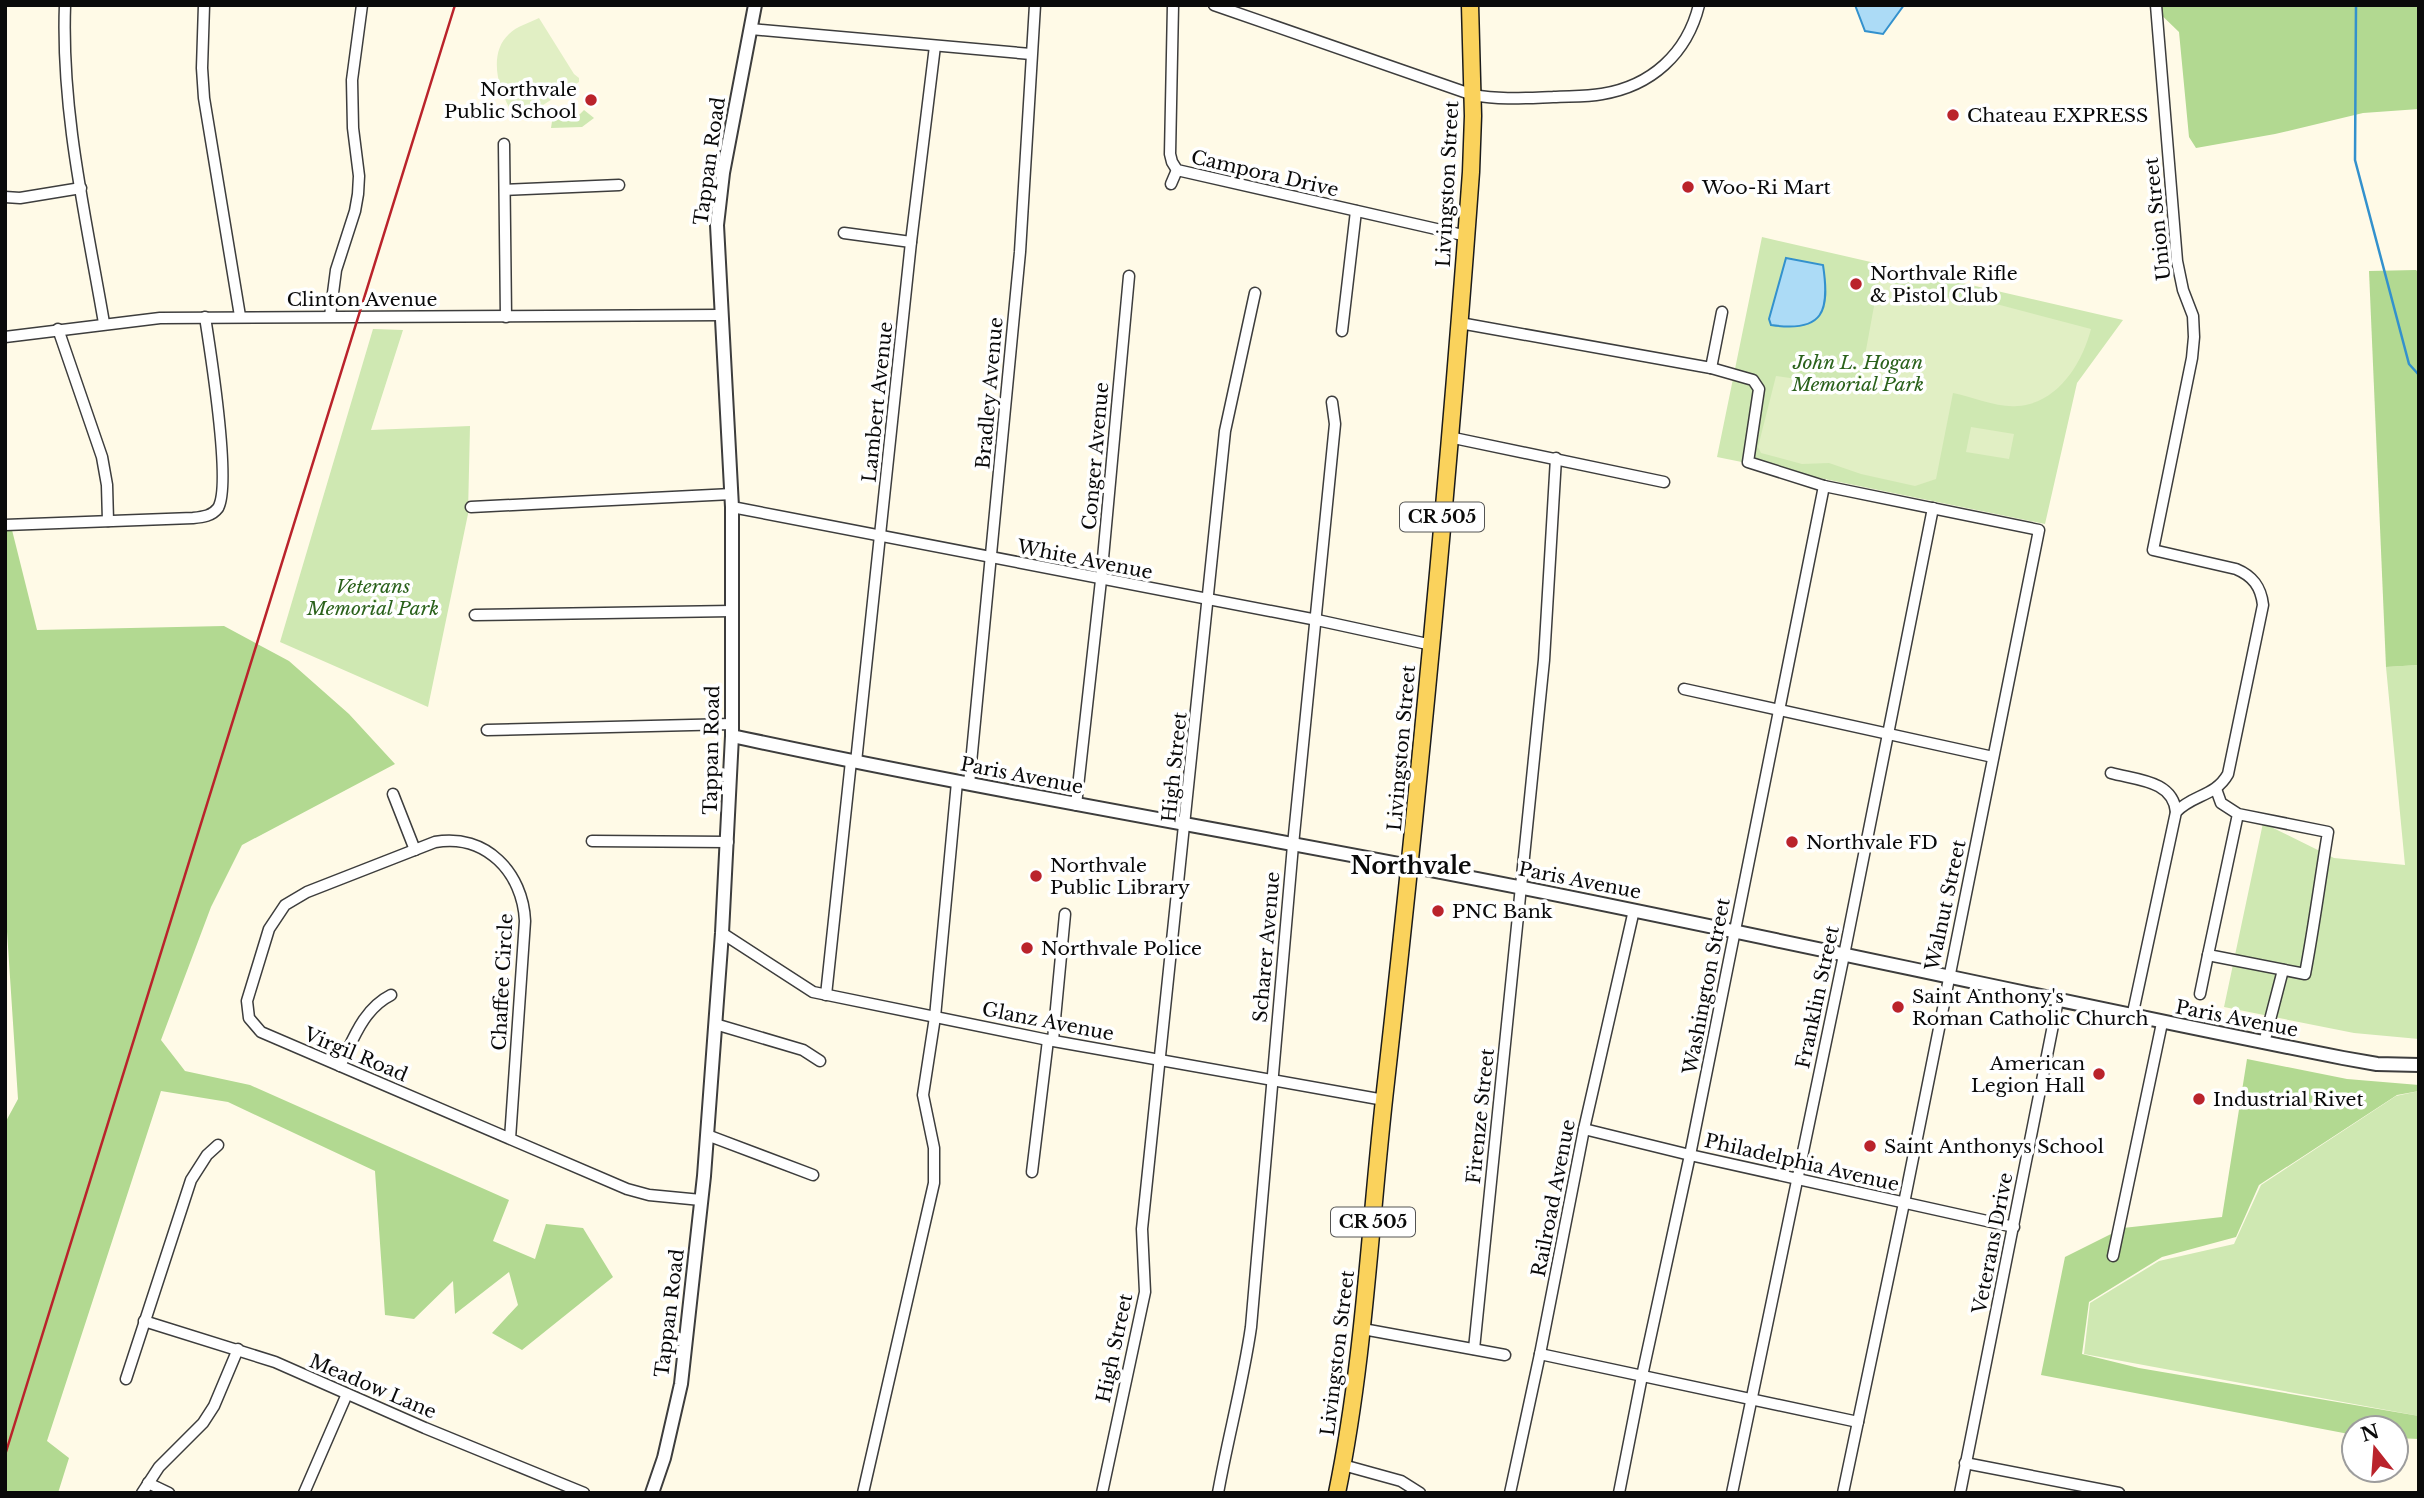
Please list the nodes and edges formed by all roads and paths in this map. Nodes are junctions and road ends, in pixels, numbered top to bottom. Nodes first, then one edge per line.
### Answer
1 (65, 5) edge
2 (204, 5) edge
3 (362, 5) edge
4 (755, 5) edge
5 (1035, 5) edge
6 (1173, 5) edge
7 (1214, 5) edge
8 (1471, 5) edge
9 (1699, 5) edge
10 (2156, 5) edge
11 (751, 29) junction
12 (935, 46) junction
13 (1031, 54) junction
14 (1473, 95) junction
15 (503, 144) dead end
16 (1177, 170) junction
17 (1171, 184) dead end
18 (619, 186) dead end
19 (81, 188) junction
20 (505, 190) junction
21 (5, 197) edge
22 (1356, 211) junction
23 (844, 233) dead end
24 (1466, 236) junction
25 (911, 242) junction
26 (1129, 276) dead end
27 (1255, 293) dead end
28 (1722, 312) dead end
29 (720, 315) junction
30 (240, 316) junction
31 (330, 316) junction
32 (205, 317) junction
33 (506, 317) junction
34 (104, 323) junction
35 (1460, 323) junction
36 (58, 329) junction
37 (1342, 331) dead end
38 (5, 337) edge
39 (1711, 368) junction
40 (1332, 402) dead end
41 (1449, 437) junction
42 (1556, 458) junction
43 (1664, 482) dead end
44 (1824, 486) junction
45 (732, 501) junction
46 (471, 507) dead end
47 (1933, 508) junction
48 (108, 521) junction
49 (5, 525) edge
50 (881, 537) junction
51 (990, 559) junction
52 (1101, 579) junction
53 (1208, 600) junction
54 (732, 611) junction
55 (475, 615) dead end
56 (1317, 620) junction
57 (1432, 645) junction
58 (1684, 689) dead end
59 (1779, 709) junction
60 (487, 730) dead end
61 (732, 730) junction
62 (1887, 732) junction
63 (1993, 757) junction
64 (853, 762) junction
65 (2111, 773) dead end
66 (963, 783) junction
67 (2216, 789) junction
68 (393, 794) dead end
69 (1076, 805) junction
70 (2176, 811) junction
71 (2238, 814) junction
72 (1185, 824) junction
73 (592, 841) dead end
74 (728, 842) junction
75 (1293, 845) junction
76 (415, 850) junction
77 (1411, 866) junction
78 (1520, 887) junction
79 (1633, 910) junction
80 (1065, 914) dead end
81 (1734, 931) junction
82 (722, 933) junction
83 (2208, 954) junction
84 (1844, 955) junction
85 (2283, 970) junction
86 (1948, 977) junction
87 (2200, 994) dead end
88 (391, 995) dead end
89 (825, 995) junction
90 (2058, 1000) junction
91 (935, 1017) junction
92 (2132, 1017) junction
93 (2162, 1023) junction
94 (715, 1024) junction
95 (1050, 1040) junction
96 (2264, 1043) junction
97 (820, 1061) dead end
98 (1160, 1061) junction
99 (2419, 1065) edge
100 (340, 1066) junction
101 (1271, 1081) junction
102 (1384, 1100) junction
103 (1584, 1129) junction
104 (707, 1135) junction
105 (510, 1139) junction
106 (218, 1145) dead end
107 (1690, 1155) junction
108 (1032, 1172) dead end
109 (813, 1175) dead end
110 (1797, 1178) junction
111 (701, 1199) junction
112 (1904, 1203) junction
113 (2014, 1227) junction
114 (2113, 1256) dead end
115 (144, 1321) junction
116 (1363, 1329) junction
117 (238, 1349) junction
118 (1474, 1349) junction
119 (1541, 1353) junction
120 (1505, 1355) dead end
121 (1642, 1376) junction
122 (126, 1379) dead end
123 (347, 1394) junction
124 (1750, 1399) junction
125 (1858, 1422) junction
126 (1965, 1463) junction
127 (1343, 1465) junction
128 (145, 1488) edge
129 (169, 1493) edge
130 (304, 1493) edge
131 (584, 1493) edge
132 (652, 1493) edge
133 (863, 1493) edge
134 (1102, 1493) edge
135 (1218, 1493) edge
136 (1337, 1493) edge
137 (1420, 1493) edge
138 (1510, 1493) edge
139 (1619, 1493) edge
140 (1732, 1493) edge
141 (1843, 1493) edge
142 (1960, 1493) edge
143 (2119, 1493) edge

1 - 19 street
2 - 30 street
3 - 31 street
4 - 11 street, Tappan Road
5 - 13 street, Bradley Avenue
6 - 16 street, Campora Drive
7 - 14 street
8 - 14 main road, Livingston Street / CR 505
9 - 14 street
10 - 67 street, Union Street
11 - 12 street
11 - 29 street, Tappan Road
12 - 13 street
12 - 25 street, Lambert Avenue
13 - 51 street, Bradley Avenue
14 - 24 main road, Livingston Street / CR 505
15 - 20 street
16 - 17 street
16 - 22 street, Campora Drive
18 - 20 street
19 - 21 street
19 - 34 street
20 - 33 street
22 - 24 street, Campora Drive
22 - 37 street
23 - 25 street
24 - 35 main road, Livingston Street / CR 505
25 - 50 street, Lambert Avenue
26 - 52 street, Conger Avenue
27 - 53 street, High Street
28 - 39 street
29 - 33 street, Clinton Avenue
29 - 45 street, Tappan Road
30 - 31 street, Clinton Avenue
30 - 32 street, Clinton Avenue
31 - 33 street, Clinton Avenue
32 - 34 street, Clinton Avenue
32 - 48 street
34 - 36 street, Clinton Avenue
35 - 39 street
35 - 41 main road, Livingston Street / CR 505
36 - 38 street, Clinton Avenue
36 - 48 street
39 - 44 street
40 - 56 street, Scharer Avenue
41 - 42 street
41 - 57 main road, Livingston Street / CR 505
42 - 43 street
42 - 78 street, Firenze Street
44 - 47 street
44 - 59 street, Washington Street
45 - 46 street, White Avenue
45 - 50 street, White Avenue
45 - 54 street, Tappan Road
47 - 62 street, Franklin Street
47 - 63 street, Walnut Street
48 - 49 street
50 - 51 street, White Avenue
50 - 64 street, Lambert Avenue
51 - 52 street, White Avenue
51 - 66 street, Bradley Avenue
52 - 53 street, White Avenue
52 - 69 street, Conger Avenue
53 - 56 street, White Avenue
53 - 72 street, High Street
54 - 55 street
54 - 61 street, Tappan Road
56 - 57 street, White Avenue
56 - 75 street, Scharer Avenue
57 - 77 main road, Livingston Street / CR 505
58 - 59 street
59 - 62 street
59 - 81 street, Washington Street
60 - 61 street, Paris Avenue
61 - 64 street, Paris Avenue
61 - 74 street, Tappan Road
62 - 63 street
62 - 84 street, Franklin Street
63 - 86 street, Walnut Street
64 - 66 street, Paris Avenue
64 - 89 street, Lambert Avenue
65 - 70 street
66 - 69 street, Paris Avenue
66 - 91 street, Bradley Avenue
67 - 70 street
67 - 71 street
68 - 76 street
69 - 72 street, Paris Avenue
70 - 92 street
71 - 83 street
71 - 85 street
72 - 75 street, Paris Avenue
72 - 98 street, High Street
73 - 74 street
74 - 82 street, Tappan Road
75 - 77 street, Paris Avenue
75 - 101 street, Scharer Avenue
76 - 100 street, Virgil Road
76 - 105 street, Chaffee Circle
77 - 78 street, Paris Avenue
77 - 102 main road, Livingston Street / CR 505
78 - 79 street, Paris Avenue
78 - 118 street, Firenze Street
79 - 81 street, Paris Avenue
79 - 103 street, Railroad Avenue
80 - 95 street
81 - 84 street, Paris Avenue
81 - 107 street, Washington Street
82 - 89 street, Glanz Avenue
82 - 94 street, Tappan Road
83 - 85 street
83 - 87 street
84 - 86 street, Paris Avenue
84 - 110 street, Franklin Street
85 - 96 street
86 - 90 street, Paris Avenue
86 - 112 street, Walnut Street
88 - 100 street
89 - 91 street, Glanz Avenue
90 - 92 street, Paris Avenue
90 - 113 street, Veterans Drive
91 - 95 street, Glanz Avenue
91 - 133 street, Bradley Avenue
92 - 93 street, Paris Avenue
93 - 96 street, Paris Avenue
93 - 114 street
94 - 97 street
94 - 104 street, Tappan Road
95 - 98 street, Glanz Avenue
95 - 108 street
96 - 99 street, Paris Avenue
98 - 101 street, Glanz Avenue
98 - 134 street, High Street
100 - 105 street, Virgil Road
101 - 102 street, Glanz Avenue
101 - 135 street, Scharer Avenue
102 - 116 main road, Livingston Street / CR 505
103 - 107 street, Philadelphia Avenue
103 - 119 street, Railroad Avenue
104 - 109 street
104 - 111 street, Tappan Road
105 - 111 street, Virgil Road
106 - 115 street
107 - 110 street, Philadelphia Avenue
107 - 121 street, Washington Street
110 - 112 street, Philadelphia Avenue
110 - 124 street, Franklin Street
111 - 132 street, Tappan Road
112 - 113 street, Philadelphia Avenue
112 - 125 street, Walnut Street
113 - 126 street, Veterans Drive
115 - 117 street, Meadow Lane
115 - 122 street
116 - 118 street
116 - 127 main road, Livingston Street / CR 505
117 - 123 street, Meadow Lane
117 - 128 street
118 - 120 street
119 - 121 street
119 - 138 street, Railroad Avenue
121 - 124 street
121 - 139 street, Washington Street
123 - 130 street
123 - 131 street, Meadow Lane
124 - 125 street
124 - 140 street, Franklin Street
125 - 141 street, Walnut Street
126 - 142 street, Veterans Drive
126 - 143 street
127 - 136 main road, Livingston Street / CR 505
127 - 137 street
128 - 129 street

